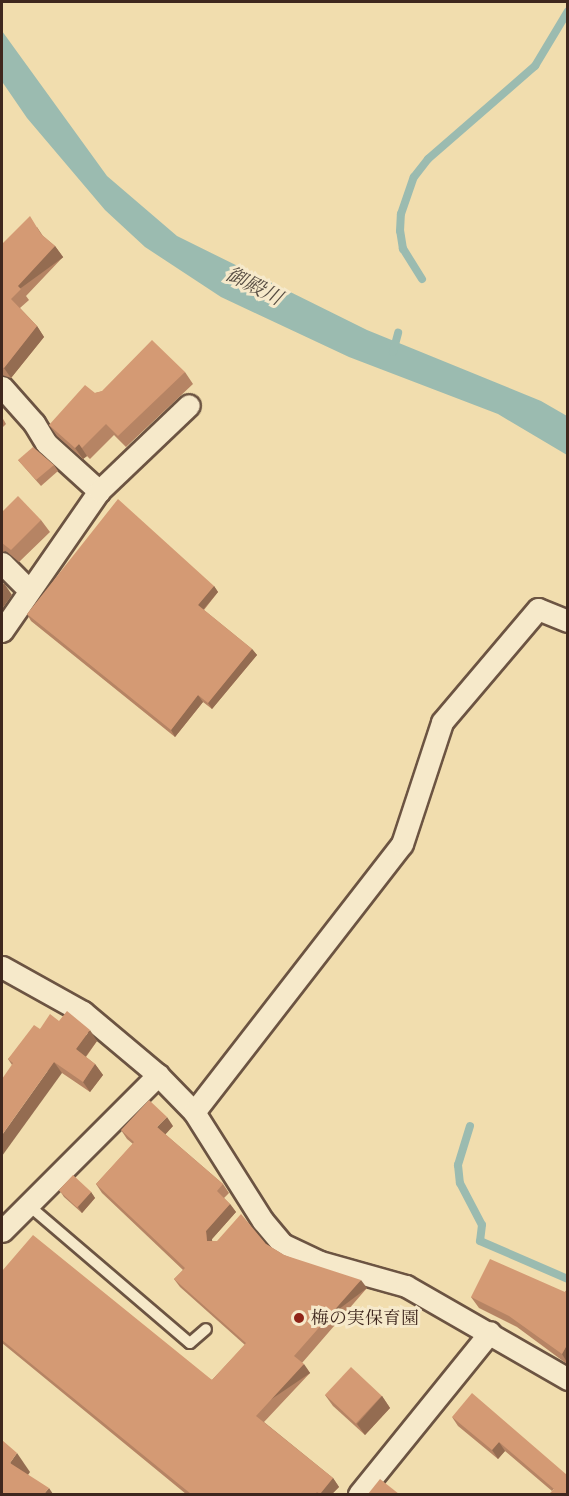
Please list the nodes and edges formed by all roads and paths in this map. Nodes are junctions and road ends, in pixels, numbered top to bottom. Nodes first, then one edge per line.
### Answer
1 (2, 387) edge
2 (189, 405) dead end
3 (99, 492) junction
4 (2, 563) edge
5 (29, 590) junction
6 (567, 621) edge
7 (2, 631) edge
8 (2, 967) edge
9 (158, 1075) junction
10 (194, 1112) junction
11 (27, 1204) junction
12 (2, 1231) edge
13 (206, 1329) dead end
14 (490, 1332) junction
15 (567, 1379) edge
16 (359, 1494) edge

1 - 3 street
2 - 3 street
3 - 5 street
4 - 5 street
5 - 7 street
6 - 10 street
8 - 9 street
9 - 10 street
9 - 11 street
10 - 14 street
11 - 12 street
11 - 13 lane
14 - 15 street
14 - 16 street

